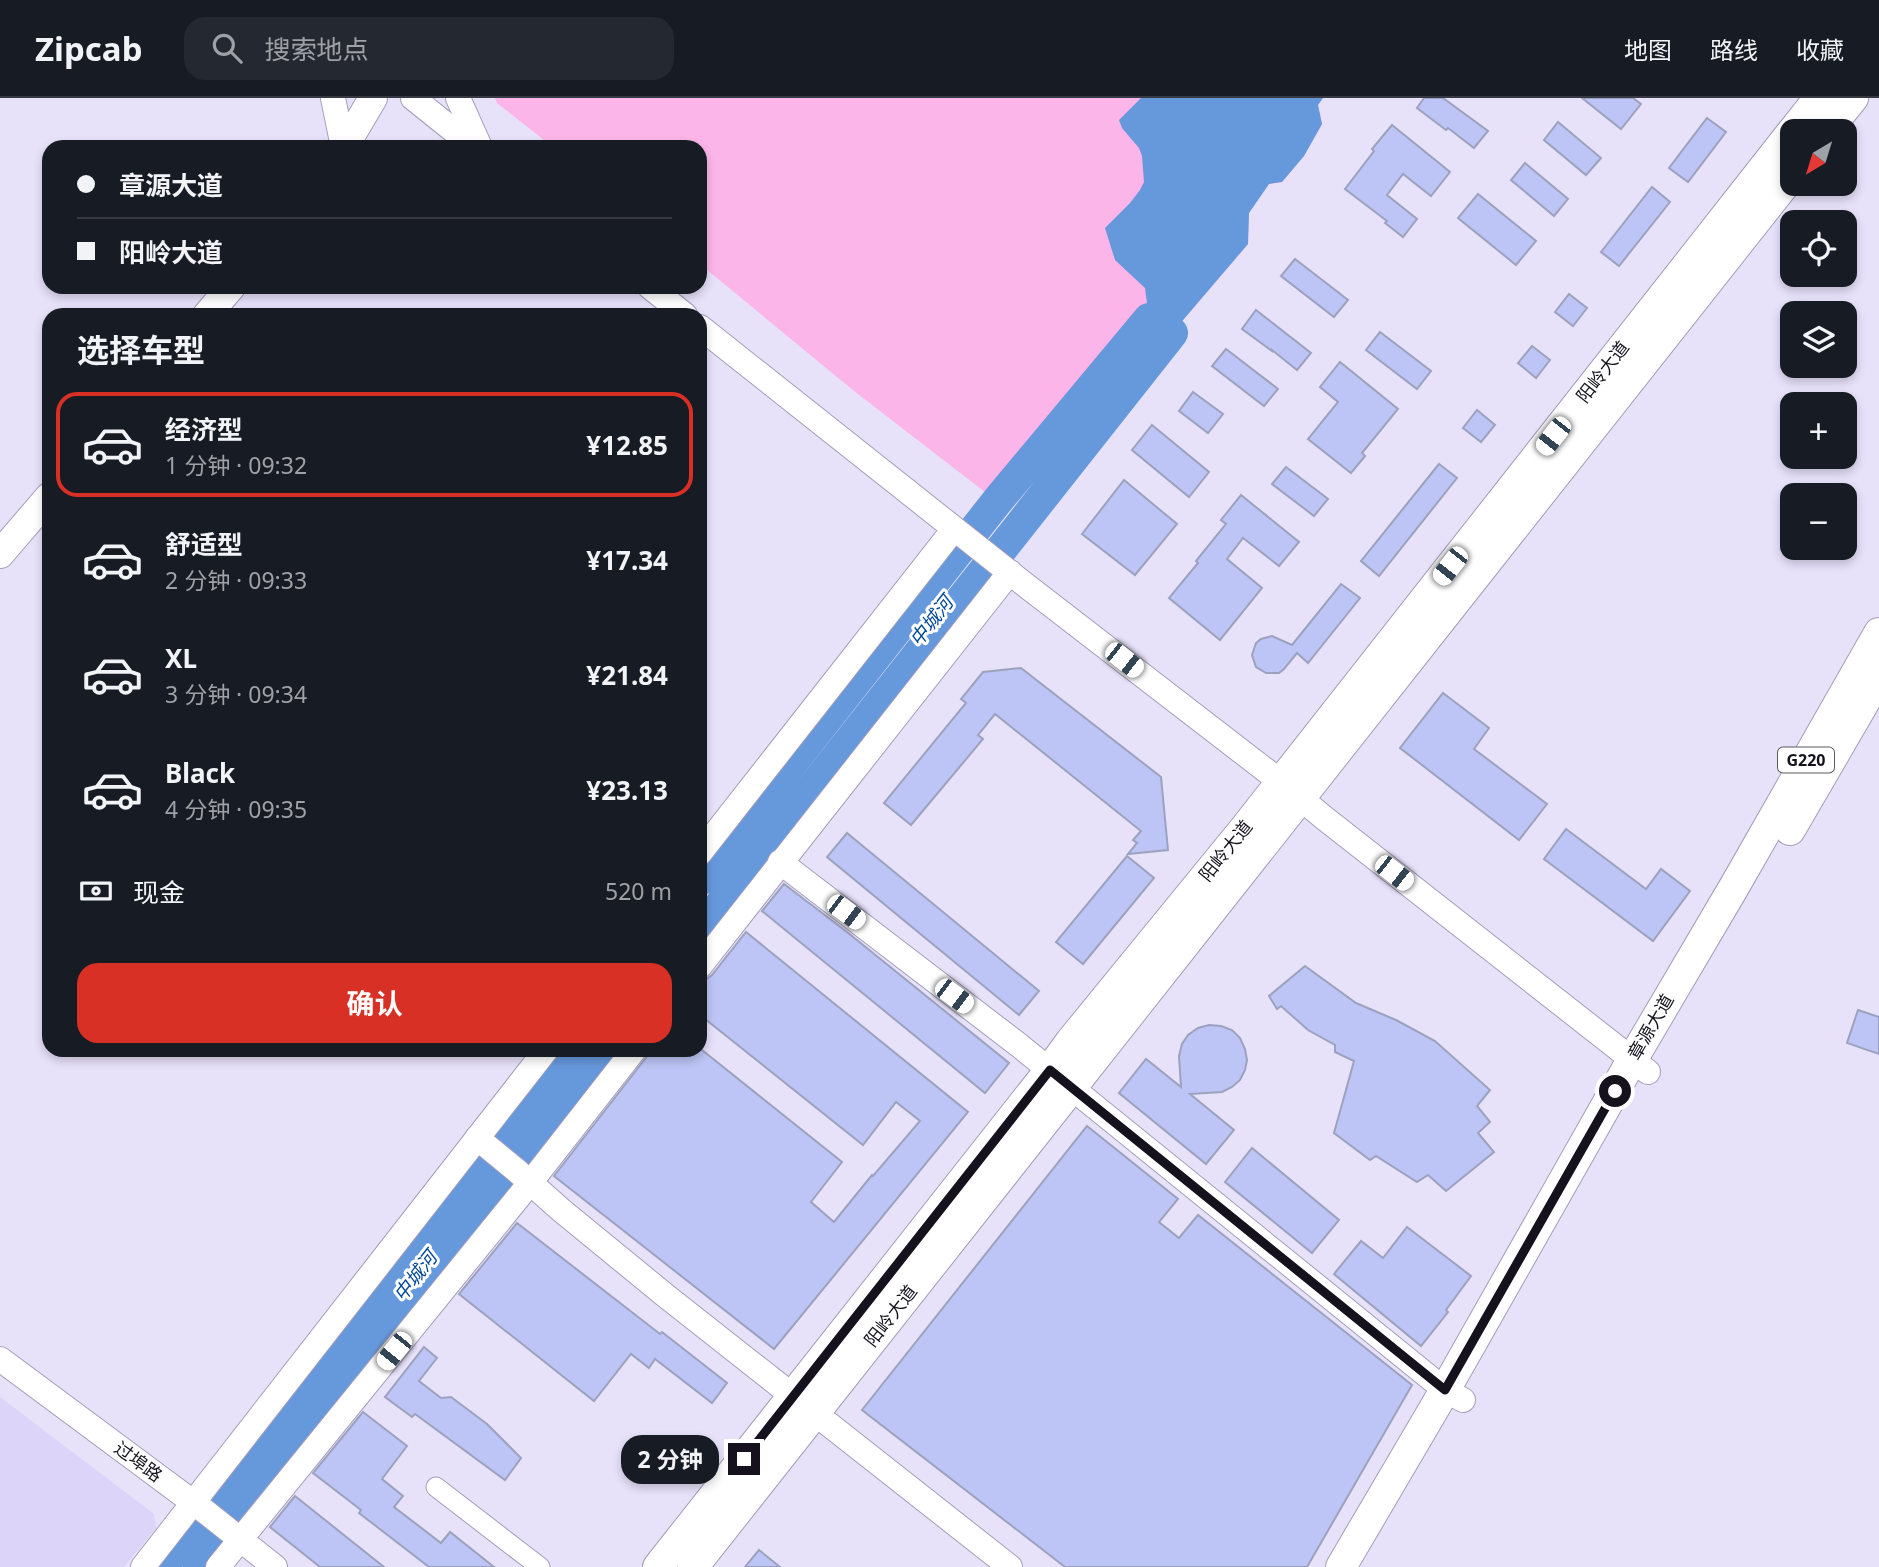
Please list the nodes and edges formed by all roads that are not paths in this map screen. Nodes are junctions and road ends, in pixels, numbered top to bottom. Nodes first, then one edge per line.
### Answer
1 (333, 98) edge
2 (373, 98) edge
3 (413, 98) edge
4 (458, 98) edge
5 (1819, 98) edge
6 (1853, 98) edge
7 (1802, 119) edge
8 (1836, 119) edge
9 (342, 140) edge
10 (348, 140) edge
11 (465, 140) edge
12 (477, 140) edge
13 (1780, 148) edge
14 (1780, 190) edge
15 (225, 294) edge
16 (659, 294) edge
17 (213, 308) edge
18 (676, 308) edge
19 (707, 333) edge
20 (42, 505) edge
21 (960, 533) junction
22 (0, 554) edge
23 (1005, 568) junction
24 (1879, 633) edge
25 (1879, 677) edge
26 (1291, 790) junction
27 (707, 844) edge
28 (780, 862) junction
29 (707, 956) edge
30 (541, 1057) edge
31 (628, 1057) edge
32 (1640, 1066) junction
33 (1061, 1079) junction
34 (482, 1142) junction
35 (523, 1177) junction
36 (0, 1359) edge
37 (1454, 1395) junction
38 (803, 1405) junction
39 (436, 1487) dead end
40 (198, 1506) junction
41 (237, 1536) junction
42 (143, 1567) edge
43 (218, 1567) edge
44 (275, 1567) edge
45 (540, 1567) edge
46 (658, 1567) edge
47 (692, 1567) edge
48 (1010, 1567) edge
49 (1341, 1567) edge
50 (1365, 1567) edge

1 - 9 street
2 - 10 main road
3 - 11 street
4 - 12 street
5 - 7 main road, 阳岭大道
6 - 8 main road
13 - 26 main road, 阳岭大道
14 - 26 main road, 阳岭大道
15 - 17 main road
16 - 18 street
19 - 21 street
20 - 22 main road
21 - 23 street
21 - 27 street
23 - 26 street
23 - 28 street
24 - 32 main road, 章源大道 / G220
25 - 32 main road, 章源大道 / G220
26 - 32 street
26 - 33 main road, 阳岭大道
28 - 29 street
28 - 33 street
30 - 34 street
31 - 35 street
32 - 37 main road, 章源大道 / G220
33 - 37 street
33 - 38 main road, 阳岭大道
34 - 35 street
34 - 40 street
35 - 38 street
35 - 41 street
36 - 40 street, 过埠路
37 - 49 main road, 章源大道 / G220
37 - 50 main road, 章源大道 / G220
38 - 46 main road, 阳岭大道
38 - 47 main road, 阳岭大道
38 - 48 street
39 - 45 street
40 - 41 street, 过埠路
40 - 42 street
41 - 43 street
41 - 44 street, 过埠路

